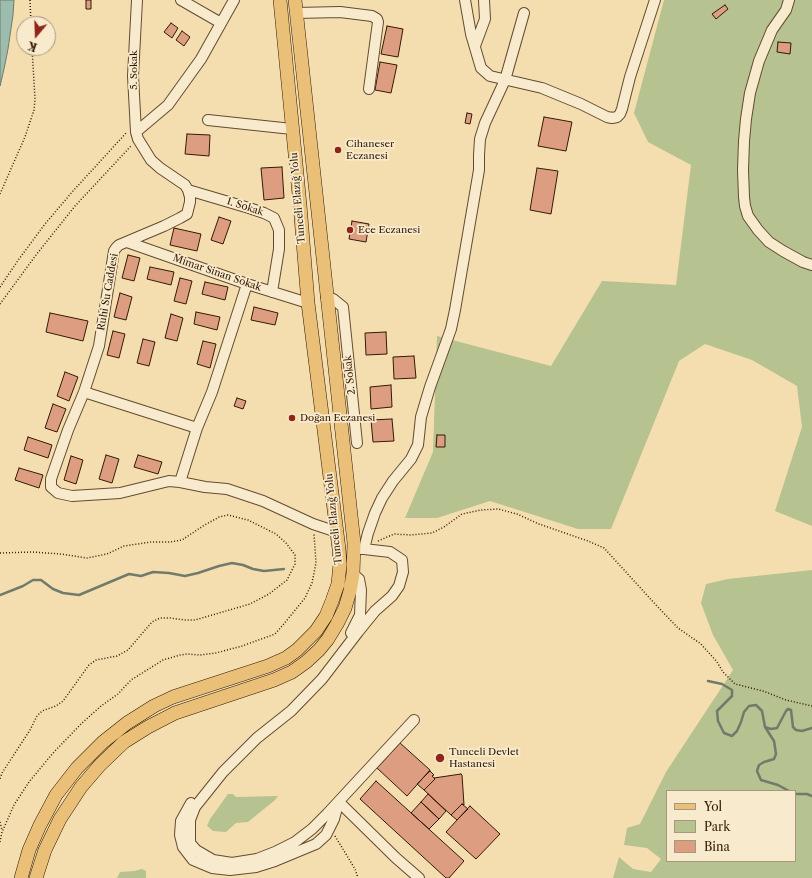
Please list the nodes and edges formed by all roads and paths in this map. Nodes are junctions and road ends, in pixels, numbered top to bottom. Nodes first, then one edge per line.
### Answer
1 (30, 0) edge
2 (137, 0) edge
3 (181, 0) edge
4 (234, 0) edge
5 (280, 0) edge
6 (466, 0) edge
7 (484, 0) edge
8 (655, 0) edge
9 (789, 0) edge
10 (295, 6) edge
11 (524, 13) dead end
12 (31, 16) edge
13 (221, 23) junction
14 (475, 46) junction
15 (33, 56) edge
16 (505, 80) junction
17 (369, 89) dead end
18 (208, 120) dead end
19 (292, 129) junction
20 (136, 131) junction
21 (188, 190) junction
22 (0, 194) edge
23 (127, 242) junction
24 (812, 265) edge
25 (247, 284) junction
26 (0, 287) edge
27 (272, 292) junction
28 (326, 296) junction
29 (308, 303) junction
30 (0, 304) edge
31 (84, 392) junction
32 (197, 428) junction
33 (357, 443) dead end
34 (180, 482) junction
35 (313, 524) junction
36 (337, 532) junction
37 (359, 549) junction
38 (0, 553) edge
39 (353, 574) junction
40 (812, 706) edge
41 (414, 720) dead end
42 (0, 779) edge
43 (339, 802) junction
44 (0, 822) edge
45 (330, 828) junction
46 (2, 832) junction
47 (0, 842) edge
48 (21, 878) edge
49 (36, 878) edge
50 (358, 878) edge
51 (419, 878) edge

1 - 12 path
2 - 20 street, 5. Sokak
3 - 13 street
4 - 13 street
5 - 19 main road, Tunceli Elazığ Yolu
6 - 14 street
7 - 14 street
8 - 16 street
9 - 24 street
10 - 17 street
10 - 28 main road, Tunceli Elazığ Yolu
11 - 16 street
13 - 20 street
14 - 16 street
15 - 22 path
16 - 37 street
18 - 19 street
19 - 29 main road, Tunceli Elazığ Yolu
20 - 21 street
20 - 26 path
20 - 30 path
21 - 23 street, Ruhi Su Caddesi
21 - 27 street, 1. Sokak
23 - 25 street, Mimar Sinan Sokak
23 - 31 street, Ruhi Su Caddesi
25 - 27 street, Mimar Sinan Sokak
25 - 32 street
27 - 29 street, Mimar Sinan Sokak
28 - 33 street, 2. Sokak
28 - 37 main road, Tunceli Elazığ Yolu
29 - 36 main road, Tunceli Elazığ Yolu
31 - 32 street
31 - 34 street, Ruhi Su Caddesi
32 - 34 street
34 - 35 street
35 - 36 street
35 - 46 path
36 - 48 main road, Tunceli Elazığ Yolu
37 - 39 main road, Tunceli Elazığ Yolu
37 - 40 path
37 - 43 street
38 - 42 path
39 - 45 street
39 - 49 main road, Tunceli Elazığ Yolu
41 - 43 street
43 - 45 street
43 - 51 street
44 - 46 path
45 - 50 path
46 - 47 path

